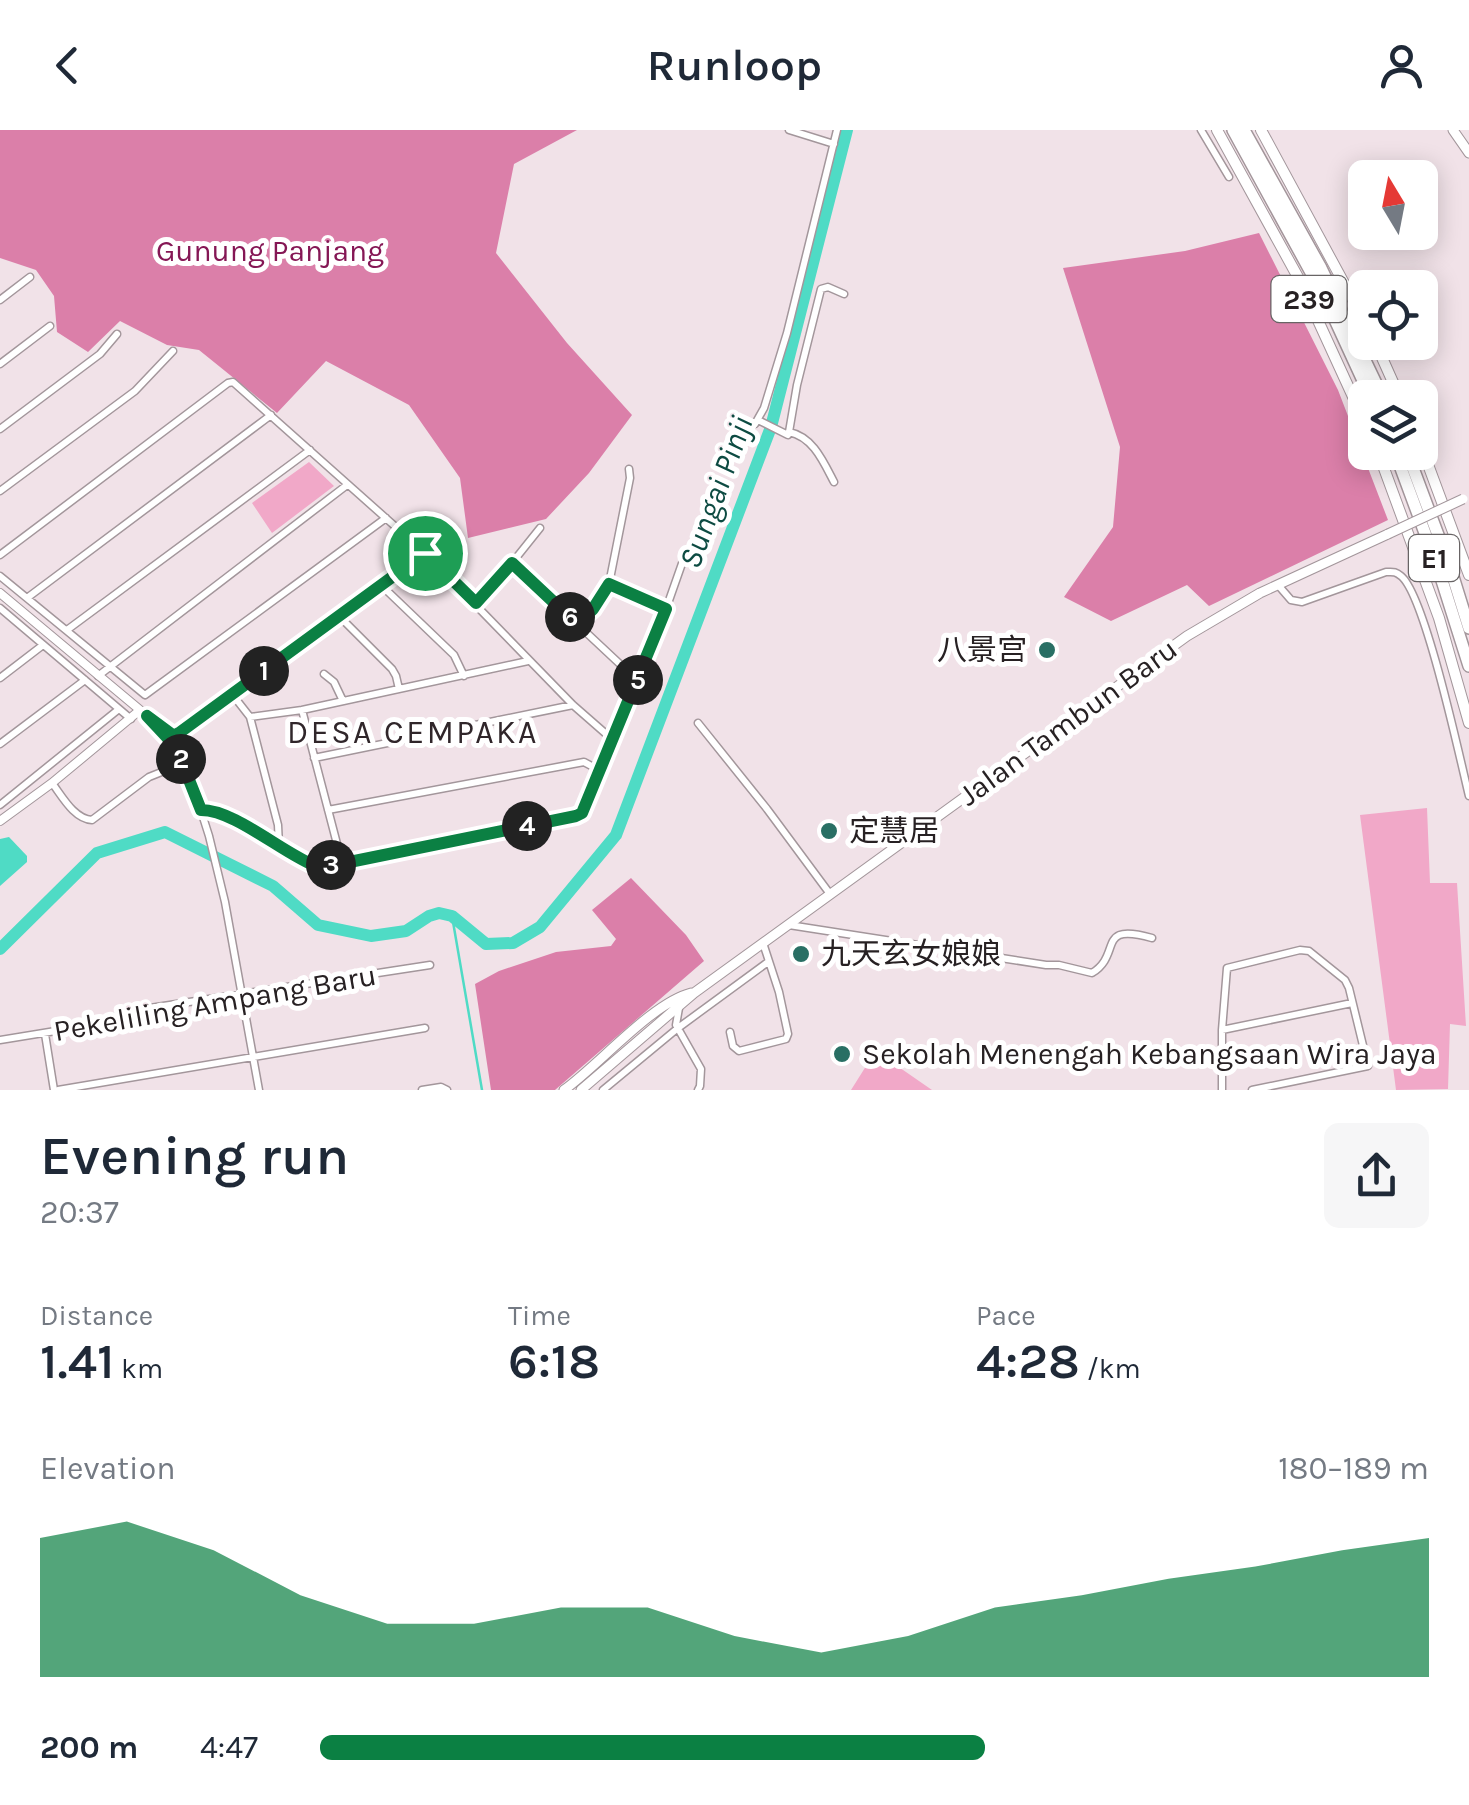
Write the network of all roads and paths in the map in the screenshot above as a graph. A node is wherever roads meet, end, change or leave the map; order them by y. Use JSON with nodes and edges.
{"nodes":[{"id":1,"x":789,"y":130,"type":"edge"},
{"id":2,"x":837,"y":130,"type":"edge"},
{"id":3,"x":1202,"y":130,"type":"edge"},
{"id":4,"x":1217,"y":130,"type":"edge"},
{"id":5,"x":1233,"y":130,"type":"edge"},
{"id":6,"x":1244,"y":130,"type":"edge"},
{"id":7,"x":1260,"y":130,"type":"edge"},
{"id":8,"x":1453,"y":130,"type":"edge"},
{"id":9,"x":834,"y":144,"type":"junction"},
{"id":10,"x":1469,"y":153,"type":"edge"},
{"id":11,"x":1229,"y":176,"type":"dead end"},
{"id":12,"x":30,"y":277,"type":"dead end"},
{"id":13,"x":1348,"y":291,"type":"edge"},
{"id":14,"x":844,"y":294,"type":"dead end"},
{"id":15,"x":0,"y":300,"type":"edge"},
{"id":16,"x":50,"y":326,"type":"dead end"},
{"id":17,"x":117,"y":334,"type":"dead end"},
{"id":18,"x":173,"y":352,"type":"dead end"},
{"id":19,"x":0,"y":364,"type":"edge"},
{"id":20,"x":1363,"y":380,"type":"edge"},
{"id":21,"x":1374,"y":380,"type":"edge"},
{"id":22,"x":1348,"y":385,"type":"edge"},
{"id":23,"x":272,"y":415,"type":"junction"},
{"id":24,"x":0,"y":429,"type":"edge"},
{"id":25,"x":784,"y":432,"type":"junction"},
{"id":26,"x":310,"y":450,"type":"junction"},
{"id":27,"x":630,"y":469,"type":"dead end"},
{"id":28,"x":1385,"y":470,"type":"edge"},
{"id":29,"x":1401,"y":470,"type":"edge"},
{"id":30,"x":1413,"y":470,"type":"edge"},
{"id":31,"x":1430,"y":470,"type":"edge"},
{"id":32,"x":834,"y":482,"type":"dead end"},
{"id":33,"x":348,"y":484,"type":"junction"},
{"id":34,"x":0,"y":491,"type":"edge"},
{"id":35,"x":1466,"y":498,"type":"edge"},
{"id":36,"x":386,"y":518,"type":"junction"},
{"id":37,"x":540,"y":528,"type":"dead end"},
{"id":38,"x":425,"y":553,"type":"junction"},
{"id":39,"x":0,"y":554,"type":"edge"},
{"id":40,"x":685,"y":555,"type":"dead end"},
{"id":41,"x":512,"y":563,"type":"junction"},
{"id":42,"x":1469,"y":575,"type":"edge"},
{"id":43,"x":0,"y":576,"type":"edge"},
{"id":44,"x":609,"y":584,"type":"junction"},
{"id":45,"x":381,"y":585,"type":"junction"},
{"id":46,"x":1278,"y":585,"type":"junction"},
{"id":47,"x":0,"y":593,"type":"edge"},
{"id":48,"x":26,"y":598,"type":"junction"},
{"id":49,"x":476,"y":603,"type":"junction"},
{"id":50,"x":666,"y":609,"type":"junction"},
{"id":51,"x":2,"y":612,"type":"edge"},
{"id":52,"x":338,"y":616,"type":"junction"},
{"id":53,"x":577,"y":624,"type":"junction"},
{"id":54,"x":1469,"y":628,"type":"edge"},
{"id":55,"x":67,"y":630,"type":"junction"},
{"id":56,"x":43,"y":645,"type":"junction"},
{"id":57,"x":530,"y":661,"type":"junction"},
{"id":58,"x":110,"y":666,"type":"junction"},
{"id":59,"x":1469,"y":666,"type":"edge"},
{"id":60,"x":324,"y":674,"type":"dead end"},
{"id":61,"x":98,"y":676,"type":"junction"},
{"id":62,"x":464,"y":676,"type":"junction"},
{"id":63,"x":0,"y":678,"type":"edge"},
{"id":64,"x":84,"y":680,"type":"junction"},
{"id":65,"x":638,"y":681,"type":"junction"},
{"id":66,"x":399,"y":689,"type":"junction"},
{"id":67,"x":232,"y":694,"type":"junction"},
{"id":68,"x":343,"y":701,"type":"junction"},
{"id":69,"x":573,"y":705,"type":"junction"},
{"id":70,"x":119,"y":709,"type":"junction"},
{"id":71,"x":302,"y":710,"type":"junction"},
{"id":72,"x":144,"y":713,"type":"junction"},
{"id":73,"x":250,"y":717,"type":"junction"},
{"id":74,"x":131,"y":719,"type":"junction"},
{"id":75,"x":698,"y":723,"type":"dead end"},
{"id":76,"x":1469,"y":723,"type":"edge"},
{"id":77,"x":163,"y":733,"type":"junction"},
{"id":78,"x":174,"y":736,"type":"junction"},
{"id":79,"x":613,"y":740,"type":"junction"},
{"id":80,"x":0,"y":744,"type":"edge"},
{"id":81,"x":314,"y":758,"type":"junction"},
{"id":82,"x":184,"y":761,"type":"junction"},
{"id":83,"x":599,"y":770,"type":"junction"},
{"id":84,"x":52,"y":783,"type":"junction"},
{"id":85,"x":1469,"y":796,"type":"edge"},
{"id":86,"x":0,"y":805,"type":"edge"},
{"id":87,"x":201,"y":810,"type":"junction"},
{"id":88,"x":328,"y":810,"type":"junction"},
{"id":89,"x":0,"y":821,"type":"edge"},
{"id":90,"x":280,"y":847,"type":"junction"},
{"id":91,"x":342,"y":863,"type":"junction"},
{"id":92,"x":830,"y":894,"type":"junction"},
{"id":93,"x":788,"y":925,"type":"junction"},
{"id":94,"x":1152,"y":938,"type":"dead end"},
{"id":95,"x":763,"y":942,"type":"junction"},
{"id":96,"x":768,"y":962,"type":"junction"},
{"id":97,"x":430,"y":964,"type":"dead end"},
{"id":98,"x":694,"y":993,"type":"junction"},
{"id":99,"x":243,"y":994,"type":"junction"},
{"id":100,"x":1352,"y":1003,"type":"junction"},
{"id":101,"x":679,"y":1007,"type":"junction"},
{"id":102,"x":677,"y":1027,"type":"junction"},
{"id":103,"x":425,"y":1028,"type":"dead end"},
{"id":104,"x":651,"y":1029,"type":"junction"},
{"id":105,"x":1222,"y":1030,"type":"junction"},
{"id":106,"x":730,"y":1032,"type":"dead end"},
{"id":107,"x":45,"y":1034,"type":"junction"},
{"id":108,"x":0,"y":1040,"type":"edge"},
{"id":109,"x":253,"y":1057,"type":"junction"},
{"id":110,"x":573,"y":1088,"type":"edge"},
{"id":111,"x":56,"y":1090,"type":"edge"},
{"id":112,"x":259,"y":1090,"type":"edge"},
{"id":113,"x":422,"y":1090,"type":"edge"},
{"id":114,"x":447,"y":1090,"type":"edge"},
{"id":115,"x":603,"y":1090,"type":"edge"},
{"id":116,"x":698,"y":1090,"type":"edge"},
{"id":117,"x":1222,"y":1090,"type":"edge"},
{"id":118,"x":1252,"y":1090,"type":"edge"}],
"edges":[{"from":1,"to":9,"type":"street"},
{"from":2,"to":9,"type":"street"},
{"from":3,"to":11,"type":"street"},
{"from":4,"to":22,"type":"main road","number":"239"},
{"from":5,"to":20,"type":"highway"},
{"from":6,"to":21,"type":"highway"},
{"from":7,"to":13,"type":"main road"},
{"from":8,"to":10,"type":"main road"},
{"from":9,"to":25,"type":"street"},
{"from":12,"to":15,"type":"street"},
{"from":14,"to":25,"type":"street"},
{"from":16,"to":19,"type":"street"},
{"from":17,"to":24,"type":"street"},
{"from":18,"to":34,"type":"street"},
{"from":23,"to":26,"type":"street"},
{"from":23,"to":39,"type":"street"},
{"from":23,"to":48,"type":"street"},
{"from":25,"to":32,"type":"street"},
{"from":26,"to":33,"type":"street"},
{"from":26,"to":55,"type":"street"},
{"from":27,"to":44,"type":"street"},
{"from":28,"to":76,"type":"main road"},
{"from":29,"to":59,"type":"highway","number":"E1"},
{"from":30,"to":54,"type":"highway","number":"E1"},
{"from":31,"to":42,"type":"main road"},
{"from":33,"to":36,"type":"street"},
{"from":33,"to":58,"type":"street"},
{"from":35,"to":46,"type":"main road","name":"Jalan Tambun Baru","bridge":true},
{"from":36,"to":38,"type":"street"},
{"from":36,"to":58,"type":"street"},
{"from":37,"to":41,"type":"street"},
{"from":38,"to":45,"type":"street"},
{"from":38,"to":49,"type":"street"},
{"from":40,"to":50,"type":"street"},
{"from":41,"to":49,"type":"street"},
{"from":41,"to":53,"type":"street"},
{"from":43,"to":48,"type":"street"},
{"from":44,"to":50,"type":"street"},
{"from":44,"to":53,"type":"street"},
{"from":45,"to":52,"type":"street"},
{"from":45,"to":62,"type":"street"},
{"from":46,"to":85,"type":"street"},
{"from":46,"to":92,"type":"main road","name":"Jalan Tambun Baru"},
{"from":47,"to":61,"type":"street"},
{"from":48,"to":55,"type":"street"},
{"from":49,"to":57,"type":"street"},
{"from":50,"to":65,"type":"street"},
{"from":51,"to":56,"type":"street"},
{"from":52,"to":66,"type":"street"},
{"from":52,"to":67,"type":"street"},
{"from":53,"to":65,"type":"street"},
{"from":55,"to":58,"type":"street"},
{"from":56,"to":63,"type":"street"},
{"from":56,"to":64,"type":"street"},
{"from":57,"to":62,"type":"street"},
{"from":57,"to":69,"type":"street"},
{"from":58,"to":61,"type":"street"},
{"from":60,"to":68,"type":"street"},
{"from":61,"to":72,"type":"street"},
{"from":62,"to":66,"type":"street"},
{"from":64,"to":70,"type":"street"},
{"from":64,"to":80,"type":"street"},
{"from":65,"to":79,"type":"street"},
{"from":66,"to":68,"type":"street"},
{"from":67,"to":73,"type":"street"},
{"from":67,"to":78,"type":"street"},
{"from":68,"to":71,"type":"street"},
{"from":69,"to":79,"type":"street"},
{"from":69,"to":81,"type":"street"},
{"from":70,"to":74,"type":"street"},
{"from":70,"to":86,"type":"street"},
{"from":71,"to":73,"type":"street"},
{"from":71,"to":81,"type":"street"},
{"from":72,"to":74,"type":"street"},
{"from":72,"to":77,"type":"street"},
{"from":72,"to":78,"type":"street"},
{"from":73,"to":90,"type":"street"},
{"from":74,"to":84,"type":"street"},
{"from":75,"to":92,"type":"street"},
{"from":77,"to":78,"type":"street"},
{"from":77,"to":82,"type":"street"},
{"from":78,"to":82,"type":"street"},
{"from":79,"to":83,"type":"street"},
{"from":81,"to":88,"type":"street"},
{"from":82,"to":84,"type":"street"},
{"from":82,"to":87,"type":"street"},
{"from":83,"to":88,"type":"street"},
{"from":83,"to":91,"type":"street"},
{"from":84,"to":89,"type":"street"},
{"from":87,"to":90,"type":"street"},
{"from":87,"to":99,"type":"street"},
{"from":88,"to":91,"type":"street"},
{"from":90,"to":91,"type":"street"},
{"from":92,"to":93,"type":"main road","name":"Jalan Tambun Baru"},
{"from":93,"to":94,"type":"street"},
{"from":93,"to":95,"type":"main road","name":"Jalan Tambun Baru"},
{"from":95,"to":96,"type":"street"},
{"from":95,"to":98,"type":"main road","name":"Jalan Tambun Baru"},
{"from":96,"to":102,"type":"street"},
{"from":96,"to":106,"type":"street"},
{"from":97,"to":99,"type":"street","name":"Pekeliling Ampang Baru"},
{"from":98,"to":101,"type":"main road","name":"Jalan Tambun Baru"},
{"from":98,"to":110,"type":"main road","name":"Jalan Tambun Baru"},
{"from":99,"to":107,"type":"street","name":"Pekeliling Ampang Baru"},
{"from":99,"to":109,"type":"street"},
{"from":100,"to":105,"type":"street"},
{"from":100,"to":105,"type":"street"},
{"from":100,"to":118,"type":"street"},
{"from":101,"to":102,"type":"street"},
{"from":101,"to":104,"type":"main road","name":"Jalan Tambun Baru"},
{"from":102,"to":104,"type":"street"},
{"from":102,"to":115,"type":"street"},
{"from":102,"to":116,"type":"street"},
{"from":103,"to":109,"type":"street"},
{"from":104,"to":110,"type":"main road","name":"Jalan Tambun Baru"},
{"from":105,"to":117,"type":"street"},
{"from":107,"to":108,"type":"street","name":"Pekeliling Ampang Baru"},
{"from":107,"to":111,"type":"street"},
{"from":109,"to":111,"type":"street"},
{"from":109,"to":112,"type":"street"},
{"from":113,"to":114,"type":"street"}]}
